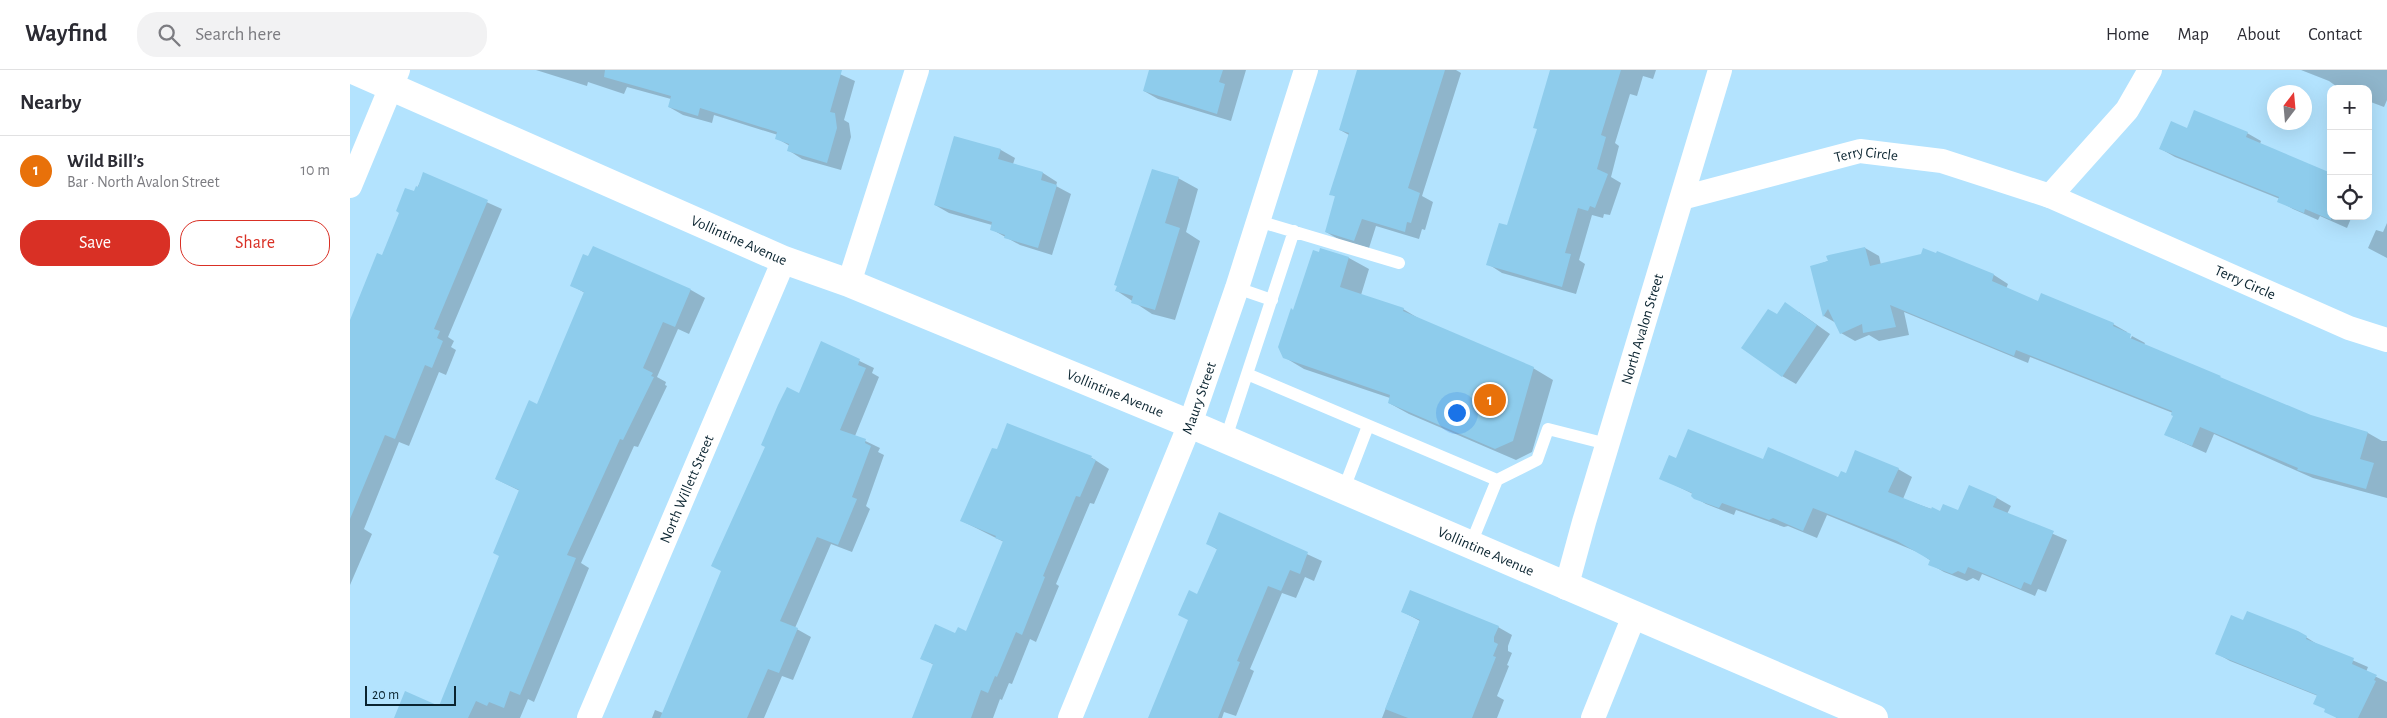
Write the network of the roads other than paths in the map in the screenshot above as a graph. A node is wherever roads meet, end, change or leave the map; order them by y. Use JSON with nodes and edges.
{"nodes":[{"id":1,"x":353,"y":70,"type":"edge"},
{"id":2,"x":917,"y":70,"type":"edge"},
{"id":3,"x":1306,"y":70,"type":"edge"},
{"id":4,"x":1720,"y":70,"type":"edge"},
{"id":5,"x":2150,"y":70,"type":"edge"},
{"id":6,"x":395,"y":78,"type":"edge"},
{"id":7,"x":350,"y":186,"type":"edge"},
{"id":8,"x":2050,"y":196,"type":"junction"},
{"id":9,"x":1682,"y":198,"type":"junction"},
{"id":10,"x":1258,"y":221,"type":"junction"},
{"id":11,"x":1294,"y":231,"type":"junction"},
{"id":12,"x":784,"y":260,"type":"junction"},
{"id":13,"x":1400,"y":263,"type":"dead end"},
{"id":14,"x":849,"y":283,"type":"junction"},
{"id":15,"x":1237,"y":288,"type":"junction"},
{"id":16,"x":1272,"y":300,"type":"junction"},
{"id":17,"x":2387,"y":340,"type":"edge"},
{"id":18,"x":1248,"y":374,"type":"junction"},
{"id":19,"x":1190,"y":424,"type":"junction"},
{"id":20,"x":1368,"y":426,"type":"junction"},
{"id":21,"x":1225,"y":441,"type":"junction"},
{"id":22,"x":1607,"y":444,"type":"junction"},
{"id":23,"x":1496,"y":480,"type":"junction"},
{"id":24,"x":1342,"y":491,"type":"junction"},
{"id":25,"x":1470,"y":546,"type":"junction"},
{"id":26,"x":1566,"y":588,"type":"junction"},
{"id":27,"x":1634,"y":616,"type":"junction"},
{"id":28,"x":589,"y":718,"type":"edge"},
{"id":29,"x":1070,"y":718,"type":"edge"},
{"id":30,"x":1593,"y":718,"type":"edge"},
{"id":31,"x":1874,"y":718,"type":"edge"}],
"edges":[{"from":1,"to":6,"type":"street","name":"Vollintine Avenue"},
{"from":2,"to":14,"type":"street"},
{"from":3,"to":10,"type":"street","name":"Maury Street"},
{"from":4,"to":9,"type":"street","name":"North Avalon Street"},
{"from":5,"to":8,"type":"street"},
{"from":6,"to":7,"type":"street"},
{"from":6,"to":12,"type":"street","name":"Vollintine Avenue"},
{"from":8,"to":9,"type":"street","name":"Terry Circle"},
{"from":8,"to":17,"type":"street","name":"Terry Circle"},
{"from":9,"to":22,"type":"street","name":"North Avalon Street"},
{"from":10,"to":11,"type":"lane"},
{"from":10,"to":15,"type":"street","name":"Maury Street"},
{"from":11,"to":13,"type":"lane"},
{"from":11,"to":16,"type":"lane"},
{"from":12,"to":14,"type":"street","name":"Vollintine Avenue"},
{"from":12,"to":28,"type":"street","name":"North Willett Street"},
{"from":14,"to":19,"type":"street","name":"Vollintine Avenue"},
{"from":15,"to":16,"type":"lane"},
{"from":15,"to":19,"type":"street","name":"Maury Street"},
{"from":16,"to":18,"type":"lane"},
{"from":18,"to":20,"type":"lane"},
{"from":18,"to":21,"type":"lane"},
{"from":19,"to":21,"type":"street","name":"Vollintine Avenue"},
{"from":19,"to":29,"type":"street","name":"Maury Street"},
{"from":20,"to":23,"type":"lane"},
{"from":20,"to":24,"type":"lane"},
{"from":21,"to":24,"type":"street","name":"Vollintine Avenue"},
{"from":22,"to":23,"type":"lane"},
{"from":22,"to":26,"type":"street","name":"North Avalon Street"},
{"from":23,"to":25,"type":"lane"},
{"from":24,"to":25,"type":"street","name":"Vollintine Avenue"},
{"from":25,"to":26,"type":"street","name":"Vollintine Avenue"},
{"from":26,"to":27,"type":"street","name":"Vollintine Avenue"},
{"from":27,"to":30,"type":"street"},
{"from":27,"to":31,"type":"street","name":"Vollintine Avenue"}]}
